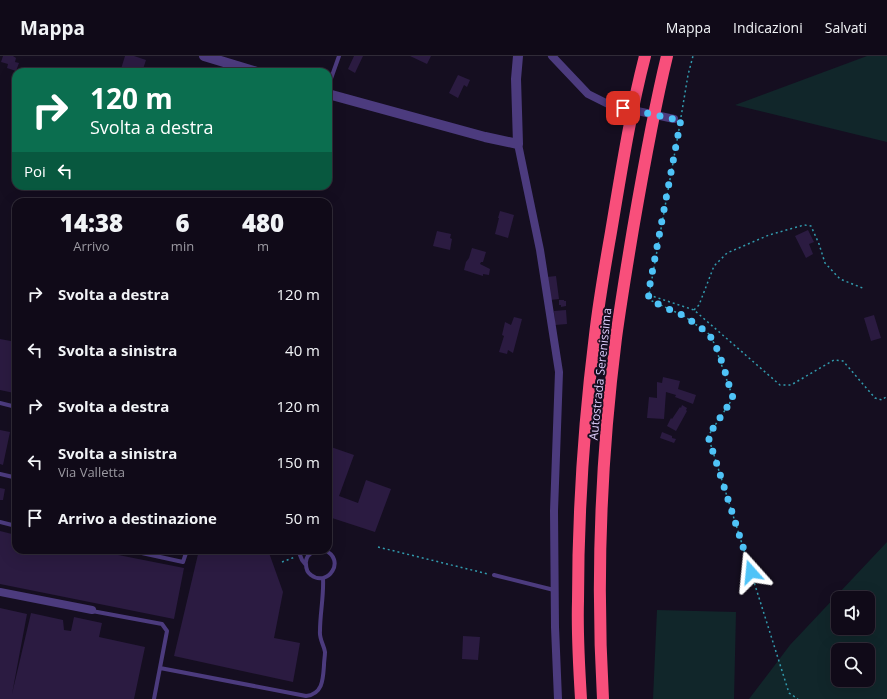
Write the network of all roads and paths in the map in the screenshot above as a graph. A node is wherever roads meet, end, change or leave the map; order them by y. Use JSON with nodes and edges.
{"nodes":[{"id":1,"x":204,"y":56,"type":"edge"},
{"id":2,"x":339,"y":56,"type":"edge"},
{"id":3,"x":518,"y":56,"type":"edge"},
{"id":4,"x":552,"y":56,"type":"edge"},
{"id":5,"x":645,"y":56,"type":"edge"},
{"id":6,"x":667,"y":56,"type":"edge"},
{"id":7,"x":693,"y":56,"type":"edge"},
{"id":8,"x":244,"y":68,"type":"edge"},
{"id":9,"x":332,"y":76,"type":"edge"},
{"id":10,"x":332,"y":95,"type":"edge"},
{"id":11,"x":678,"y":119,"type":"junction"},
{"id":12,"x":518,"y":144,"type":"junction"},
{"id":13,"x":865,"y":289,"type":"dead end"},
{"id":14,"x":648,"y":295,"type":"junction"},
{"id":15,"x":694,"y":310,"type":"junction"},
{"id":16,"x":887,"y":396,"type":"edge"},
{"id":17,"x":0,"y":403,"type":"edge"},
{"id":18,"x":12,"y":406,"type":"edge"},
{"id":19,"x":0,"y":474,"type":"edge"},
{"id":20,"x":12,"y":477,"type":"edge"},
{"id":21,"x":0,"y":522,"type":"edge"},
{"id":22,"x":12,"y":525,"type":"edge"},
{"id":23,"x":378,"y":547,"type":"dead end"},
{"id":24,"x":146,"y":554,"type":"edge"},
{"id":25,"x":186,"y":554,"type":"edge"},
{"id":26,"x":300,"y":554,"type":"edge"},
{"id":27,"x":310,"y":554,"type":"edge"},
{"id":28,"x":331,"y":554,"type":"edge"},
{"id":29,"x":306,"y":565,"type":"junction"},
{"id":30,"x":494,"y":575,"type":"joint"},
{"id":31,"x":323,"y":578,"type":"junction"},
{"id":32,"x":555,"y":590,"type":"junction"},
{"id":33,"x":0,"y":592,"type":"edge"},
{"id":34,"x":92,"y":610,"type":"joint"},
{"id":35,"x":160,"y":668,"type":"junction"},
{"id":36,"x":154,"y":699,"type":"edge"},
{"id":37,"x":558,"y":699,"type":"edge"},
{"id":38,"x":581,"y":699,"type":"edge"},
{"id":39,"x":603,"y":699,"type":"edge"},
{"id":40,"x":798,"y":699,"type":"edge"}],
"edges":[{"from":1,"to":8,"type":"street"},
{"from":2,"to":9,"type":"lane"},
{"from":3,"to":12,"type":"street"},
{"from":4,"to":11,"type":"street"},
{"from":5,"to":38,"type":"highway","name":"Autostrada Serenissima"},
{"from":6,"to":39,"type":"highway","name":"Autostrada Serenissima"},
{"from":7,"to":11,"type":"path"},
{"from":10,"to":12,"type":"street"},
{"from":11,"to":14,"type":"path"},
{"from":12,"to":32,"type":"street"},
{"from":13,"to":15,"type":"path"},
{"from":14,"to":15,"type":"path"},
{"from":14,"to":40,"type":"path"},
{"from":15,"to":16,"type":"path"},
{"from":17,"to":18,"type":"lane"},
{"from":19,"to":20,"type":"lane"},
{"from":21,"to":22,"type":"lane"},
{"from":23,"to":30,"type":"path"},
{"from":24,"to":25,"type":"lane"},
{"from":26,"to":29,"type":"lane"},
{"from":27,"to":29,"type":"lane"},
{"from":28,"to":31,"type":"lane"},
{"from":29,"to":31,"type":"lane"},
{"from":30,"to":32,"type":"lane"},
{"from":31,"to":35,"type":"lane"},
{"from":32,"to":37,"type":"street"},
{"from":33,"to":34,"type":"street"},
{"from":34,"to":35,"type":"lane"},
{"from":35,"to":36,"type":"lane"}]}
